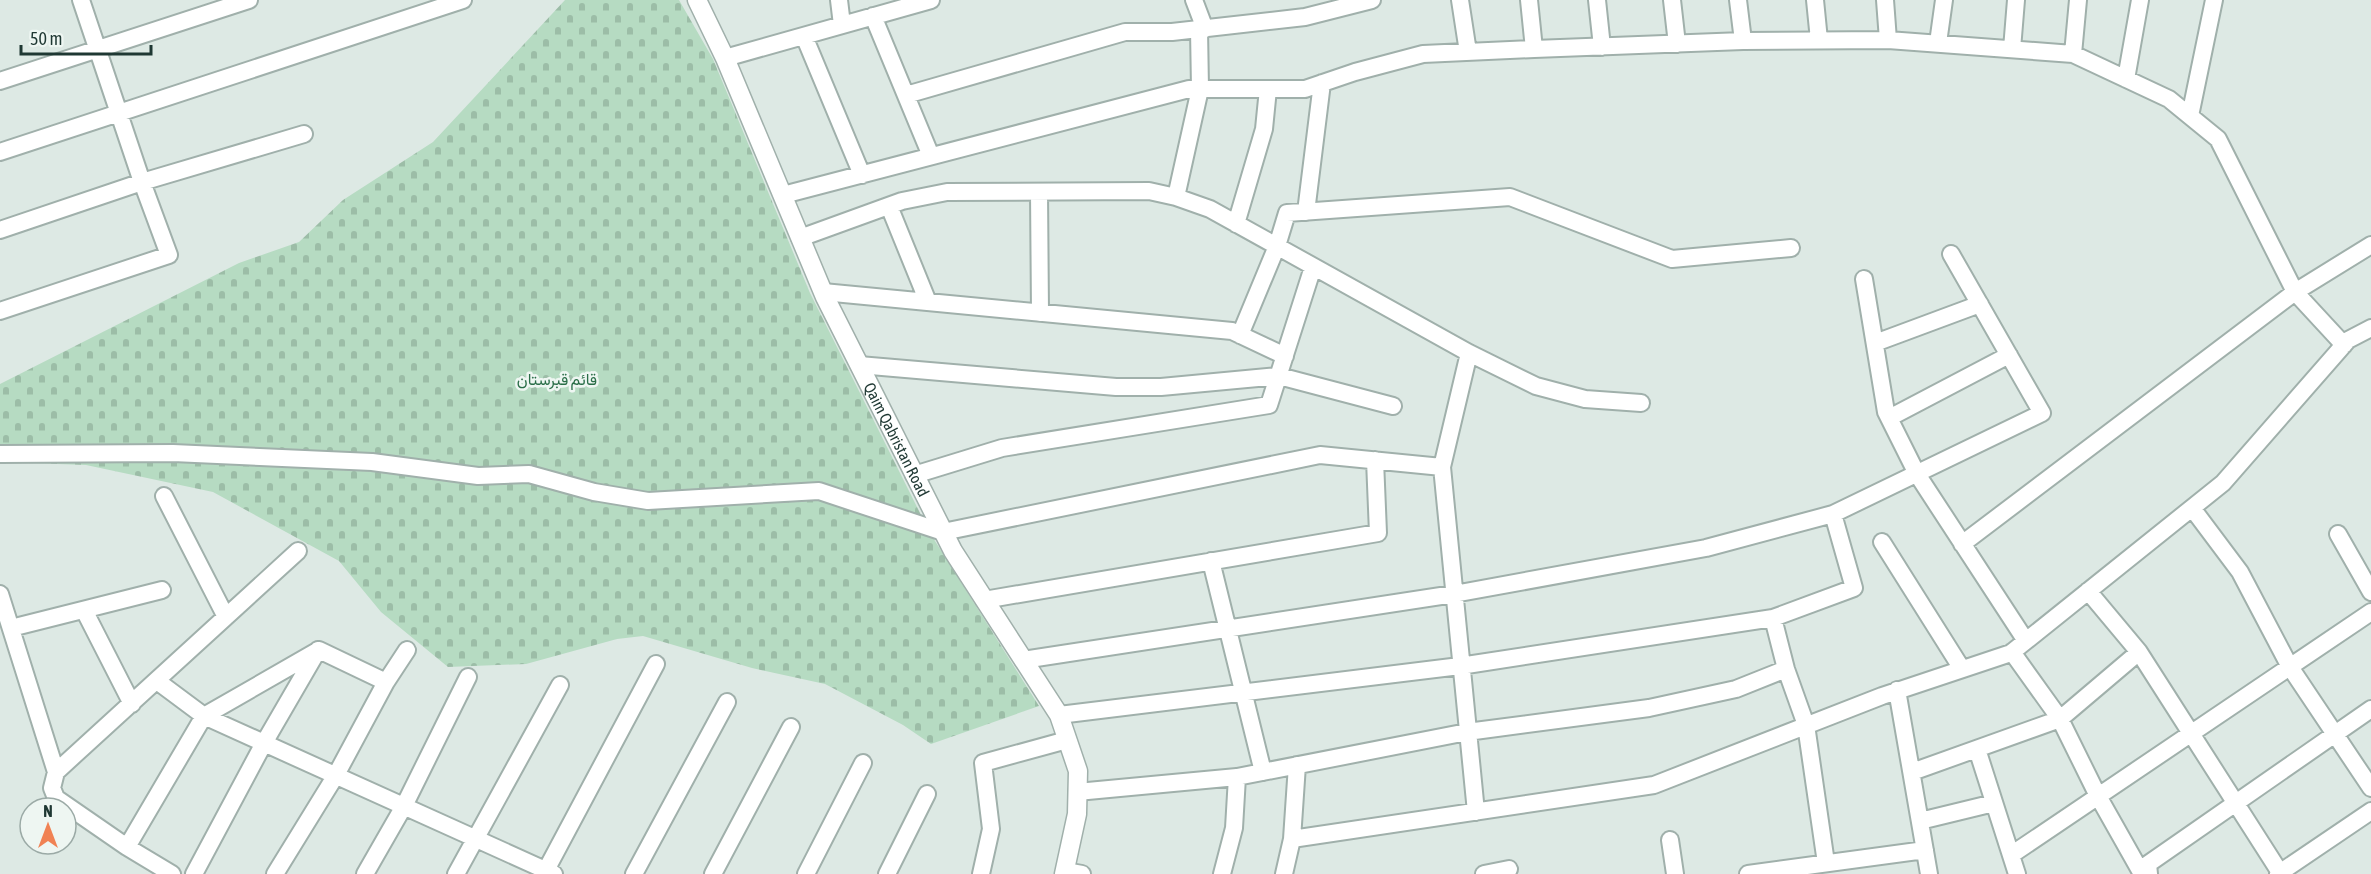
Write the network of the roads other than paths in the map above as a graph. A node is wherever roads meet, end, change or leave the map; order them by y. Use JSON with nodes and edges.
{"nodes":[{"id":1,"x":81,"y":0,"type":"edge"},
{"id":2,"x":249,"y":0,"type":"edge"},
{"id":3,"x":463,"y":0,"type":"edge"},
{"id":4,"x":697,"y":0,"type":"edge"},
{"id":5,"x":838,"y":0,"type":"edge"},
{"id":6,"x":931,"y":0,"type":"edge"},
{"id":7,"x":1194,"y":0,"type":"edge"},
{"id":8,"x":1372,"y":0,"type":"edge"},
{"id":9,"x":1460,"y":0,"type":"edge"},
{"id":10,"x":1529,"y":0,"type":"edge"},
{"id":11,"x":1597,"y":0,"type":"edge"},
{"id":12,"x":1672,"y":0,"type":"edge"},
{"id":13,"x":1738,"y":0,"type":"edge"},
{"id":14,"x":1815,"y":0,"type":"edge"},
{"id":15,"x":1885,"y":0,"type":"edge"},
{"id":16,"x":1944,"y":0,"type":"edge"},
{"id":17,"x":2016,"y":0,"type":"edge"},
{"id":18,"x":2078,"y":0,"type":"edge"},
{"id":19,"x":2140,"y":0,"type":"edge"},
{"id":20,"x":2214,"y":0,"type":"edge"},
{"id":21,"x":873,"y":16,"type":"junction"},
{"id":22,"x":842,"y":25,"type":"junction"},
{"id":23,"x":1202,"y":29,"type":"junction"},
{"id":24,"x":804,"y":36,"type":"junction"},
{"id":25,"x":1820,"y":40,"type":"junction"},
{"id":26,"x":1888,"y":40,"type":"junction"},
{"id":27,"x":1743,"y":41,"type":"junction"},
{"id":28,"x":1938,"y":43,"type":"junction"},
{"id":29,"x":1677,"y":44,"type":"junction"},
{"id":30,"x":1602,"y":47,"type":"junction"},
{"id":31,"x":2012,"y":49,"type":"junction"},
{"id":32,"x":98,"y":50,"type":"junction"},
{"id":33,"x":1534,"y":50,"type":"junction"},
{"id":34,"x":1468,"y":52,"type":"junction"},
{"id":35,"x":2073,"y":54,"type":"junction"},
{"id":36,"x":725,"y":58,"type":"junction"},
{"id":37,"x":2126,"y":79,"type":"junction"},
{"id":38,"x":0,"y":81,"type":"edge"},
{"id":39,"x":1322,"y":83,"type":"junction"},
{"id":40,"x":1200,"y":89,"type":"junction"},
{"id":41,"x":1268,"y":89,"type":"junction"},
{"id":42,"x":906,"y":95,"type":"junction"},
{"id":43,"x":119,"y":112,"type":"junction"},
{"id":44,"x":2190,"y":116,"type":"junction"},
{"id":45,"x":304,"y":134,"type":"dead end"},
{"id":46,"x":0,"y":152,"type":"edge"},
{"id":47,"x":931,"y":156,"type":"junction"},
{"id":48,"x":861,"y":175,"type":"junction"},
{"id":49,"x":142,"y":182,"type":"junction"},
{"id":50,"x":1039,"y":192,"type":"junction"},
{"id":51,"x":783,"y":195,"type":"junction"},
{"id":52,"x":1176,"y":196,"type":"junction"},
{"id":53,"x":889,"y":206,"type":"junction"},
{"id":54,"x":1306,"y":212,"type":"junction"},
{"id":55,"x":1236,"y":224,"type":"junction"},
{"id":56,"x":0,"y":230,"type":"edge"},
{"id":57,"x":800,"y":238,"type":"junction"},
{"id":58,"x":2371,"y":245,"type":"edge"},
{"id":59,"x":1277,"y":246,"type":"junction"},
{"id":60,"x":1791,"y":248,"type":"dead end"},
{"id":61,"x":1952,"y":254,"type":"dead end"},
{"id":62,"x":1313,"y":267,"type":"junction"},
{"id":63,"x":1864,"y":279,"type":"dead end"},
{"id":64,"x":823,"y":292,"type":"junction"},
{"id":65,"x":2295,"y":292,"type":"junction"},
{"id":66,"x":928,"y":302,"type":"junction"},
{"id":67,"x":1980,"y":304,"type":"junction"},
{"id":68,"x":0,"y":311,"type":"edge"},
{"id":69,"x":1040,"y":313,"type":"junction"},
{"id":70,"x":2371,"y":328,"type":"edge"},
{"id":71,"x":1240,"y":335,"type":"junction"},
{"id":72,"x":1875,"y":343,"type":"junction"},
{"id":73,"x":2344,"y":345,"type":"junction"},
{"id":74,"x":1469,"y":353,"type":"junction"},
{"id":75,"x":2009,"y":355,"type":"junction"},
{"id":76,"x":1285,"y":356,"type":"junction"},
{"id":77,"x":859,"y":364,"type":"junction"},
{"id":78,"x":1279,"y":376,"type":"junction"},
{"id":79,"x":1641,"y":403,"type":"dead end"},
{"id":80,"x":1393,"y":405,"type":"dead end"},
{"id":81,"x":1889,"y":418,"type":"junction"},
{"id":82,"x":0,"y":454,"type":"edge"},
{"id":83,"x":1375,"y":460,"type":"junction"},
{"id":84,"x":1442,"y":466,"type":"junction"},
{"id":85,"x":1917,"y":474,"type":"junction"},
{"id":86,"x":914,"y":475,"type":"junction"},
{"id":87,"x":164,"y":496,"type":"dead end"},
{"id":88,"x":2192,"y":508,"type":"junction"},
{"id":89,"x":1833,"y":514,"type":"junction"},
{"id":90,"x":943,"y":532,"type":"junction"},
{"id":91,"x":2338,"y":534,"type":"dead end"},
{"id":92,"x":1882,"y":542,"type":"dead end"},
{"id":93,"x":1962,"y":544,"type":"junction"},
{"id":94,"x":298,"y":550,"type":"dead end"},
{"id":95,"x":1211,"y":561,"type":"junction"},
{"id":96,"x":162,"y":590,"type":"dead end"},
{"id":97,"x":2088,"y":591,"type":"junction"},
{"id":98,"x":2371,"y":592,"type":"edge"},
{"id":99,"x":0,"y":594,"type":"edge"},
{"id":100,"x":1454,"y":594,"type":"junction"},
{"id":101,"x":984,"y":600,"type":"junction"},
{"id":102,"x":84,"y":610,"type":"junction"},
{"id":103,"x":2371,"y":612,"type":"edge"},
{"id":104,"x":226,"y":617,"type":"junction"},
{"id":105,"x":1773,"y":618,"type":"junction"},
{"id":106,"x":11,"y":628,"type":"junction"},
{"id":107,"x":1227,"y":628,"type":"junction"},
{"id":108,"x":2026,"y":641,"type":"junction"},
{"id":109,"x":319,"y":650,"type":"junction"},
{"id":110,"x":407,"y":650,"type":"dead end"},
{"id":111,"x":2012,"y":652,"type":"junction"},
{"id":112,"x":2139,"y":652,"type":"junction"},
{"id":113,"x":1023,"y":660,"type":"junction"},
{"id":114,"x":656,"y":664,"type":"dead end"},
{"id":115,"x":1460,"y":666,"type":"junction"},
{"id":116,"x":2290,"y":667,"type":"junction"},
{"id":117,"x":1786,"y":669,"type":"junction"},
{"id":118,"x":1962,"y":669,"type":"junction"},
{"id":119,"x":468,"y":677,"type":"dead end"},
{"id":120,"x":157,"y":681,"type":"junction"},
{"id":121,"x":386,"y":682,"type":"junction"},
{"id":122,"x":561,"y":685,"type":"dead end"},
{"id":123,"x":1897,"y":690,"type":"junction"},
{"id":124,"x":1243,"y":693,"type":"junction"},
{"id":125,"x":727,"y":702,"type":"dead end"},
{"id":126,"x":132,"y":704,"type":"junction"},
{"id":127,"x":2371,"y":709,"type":"edge"},
{"id":128,"x":1059,"y":715,"type":"junction"},
{"id":129,"x":204,"y":716,"type":"junction"},
{"id":130,"x":2060,"y":719,"type":"junction"},
{"id":131,"x":1806,"y":725,"type":"junction"},
{"id":132,"x":791,"y":727,"type":"dead end"},
{"id":133,"x":1467,"y":732,"type":"junction"},
{"id":134,"x":2191,"y":734,"type":"junction"},
{"id":135,"x":2335,"y":735,"type":"junction"},
{"id":136,"x":1067,"y":740,"type":"junction"},
{"id":137,"x":264,"y":743,"type":"junction"},
{"id":138,"x":1977,"y":749,"type":"junction"},
{"id":139,"x":863,"y":763,"type":"dead end"},
{"id":140,"x":1298,"y":765,"type":"junction"},
{"id":141,"x":56,"y":772,"type":"junction"},
{"id":142,"x":1263,"y":772,"type":"junction"},
{"id":143,"x":1912,"y":772,"type":"junction"},
{"id":144,"x":336,"y":775,"type":"junction"},
{"id":145,"x":1237,"y":777,"type":"junction"},
{"id":146,"x":2371,"y":788,"type":"edge"},
{"id":147,"x":1077,"y":792,"type":"junction"},
{"id":148,"x":927,"y":794,"type":"dead end"},
{"id":149,"x":2098,"y":796,"type":"junction"},
{"id":150,"x":1994,"y":803,"type":"junction"},
{"id":151,"x":2236,"y":803,"type":"junction"},
{"id":152,"x":404,"y":806,"type":"junction"},
{"id":153,"x":2371,"y":811,"type":"edge"},
{"id":154,"x":1476,"y":812,"type":"junction"},
{"id":155,"x":1920,"y":821,"type":"junction"},
{"id":156,"x":476,"y":839,"type":"junction"},
{"id":157,"x":1292,"y":839,"type":"junction"},
{"id":158,"x":1670,"y":840,"type":"dead end"},
{"id":159,"x":127,"y":847,"type":"junction"},
{"id":160,"x":1925,"y":850,"type":"junction"},
{"id":161,"x":2011,"y":855,"type":"junction"},
{"id":162,"x":1826,"y":863,"type":"junction"},
{"id":163,"x":1509,"y":869,"type":"dead end"},
{"id":164,"x":548,"y":873,"type":"edge"},
{"id":165,"x":1070,"y":873,"type":"edge"},
{"id":166,"x":172,"y":874,"type":"edge"},
{"id":167,"x":194,"y":874,"type":"edge"},
{"id":168,"x":275,"y":874,"type":"edge"},
{"id":169,"x":365,"y":874,"type":"edge"},
{"id":170,"x":456,"y":874,"type":"edge"},
{"id":171,"x":634,"y":874,"type":"edge"},
{"id":172,"x":713,"y":874,"type":"edge"},
{"id":173,"x":806,"y":874,"type":"edge"},
{"id":174,"x":887,"y":874,"type":"edge"},
{"id":175,"x":981,"y":874,"type":"edge"},
{"id":176,"x":1222,"y":874,"type":"edge"},
{"id":177,"x":1284,"y":874,"type":"edge"},
{"id":178,"x":1484,"y":874,"type":"edge"},
{"id":179,"x":1675,"y":874,"type":"edge"},
{"id":180,"x":1748,"y":874,"type":"edge"},
{"id":181,"x":1929,"y":874,"type":"edge"},
{"id":182,"x":2017,"y":874,"type":"edge"},
{"id":183,"x":2142,"y":874,"type":"edge"},
{"id":184,"x":2149,"y":874,"type":"edge"},
{"id":185,"x":2279,"y":874,"type":"edge"}],
"edges":[{"from":1,"to":32,"type":"street"},
{"from":2,"to":32,"type":"street"},
{"from":3,"to":43,"type":"street"},
{"from":4,"to":36,"type":"street","name":"Qaim Qabristan Road"},
{"from":5,"to":22,"type":"street"},
{"from":6,"to":21,"type":"street"},
{"from":7,"to":23,"type":"street"},
{"from":8,"to":23,"type":"street"},
{"from":9,"to":34,"type":"street"},
{"from":10,"to":33,"type":"street"},
{"from":11,"to":30,"type":"street"},
{"from":12,"to":29,"type":"street"},
{"from":13,"to":27,"type":"street"},
{"from":14,"to":25,"type":"street"},
{"from":15,"to":26,"type":"street"},
{"from":16,"to":28,"type":"street"},
{"from":17,"to":31,"type":"street"},
{"from":18,"to":35,"type":"street"},
{"from":19,"to":37,"type":"street"},
{"from":20,"to":44,"type":"street"},
{"from":21,"to":22,"type":"street"},
{"from":21,"to":42,"type":"street"},
{"from":22,"to":24,"type":"street"},
{"from":23,"to":40,"type":"street"},
{"from":23,"to":42,"type":"street"},
{"from":24,"to":36,"type":"street"},
{"from":24,"to":48,"type":"street"},
{"from":25,"to":26,"type":"street"},
{"from":25,"to":27,"type":"street"},
{"from":26,"to":28,"type":"street"},
{"from":27,"to":29,"type":"street"},
{"from":28,"to":31,"type":"street"},
{"from":29,"to":30,"type":"street"},
{"from":30,"to":33,"type":"street"},
{"from":31,"to":35,"type":"street"},
{"from":32,"to":38,"type":"street"},
{"from":32,"to":43,"type":"street"},
{"from":33,"to":34,"type":"street"},
{"from":34,"to":39,"type":"street"},
{"from":35,"to":37,"type":"street"},
{"from":36,"to":51,"type":"street","name":"Qaim Qabristan Road"},
{"from":37,"to":44,"type":"street"},
{"from":39,"to":41,"type":"street"},
{"from":39,"to":54,"type":"street"},
{"from":40,"to":41,"type":"street"},
{"from":40,"to":47,"type":"street"},
{"from":40,"to":52,"type":"street"},
{"from":41,"to":55,"type":"street"},
{"from":42,"to":47,"type":"street"},
{"from":43,"to":46,"type":"street"},
{"from":43,"to":49,"type":"street"},
{"from":44,"to":65,"type":"street"},
{"from":45,"to":49,"type":"street"},
{"from":47,"to":48,"type":"street"},
{"from":48,"to":51,"type":"street"},
{"from":49,"to":56,"type":"street"},
{"from":49,"to":68,"type":"street"},
{"from":50,"to":52,"type":"street"},
{"from":50,"to":53,"type":"street"},
{"from":50,"to":69,"type":"street"},
{"from":51,"to":57,"type":"street","name":"Qaim Qabristan Road"},
{"from":52,"to":55,"type":"street"},
{"from":53,"to":57,"type":"street"},
{"from":53,"to":66,"type":"street"},
{"from":54,"to":59,"type":"street"},
{"from":54,"to":60,"type":"street"},
{"from":55,"to":59,"type":"street"},
{"from":57,"to":64,"type":"street","name":"Qaim Qabristan Road"},
{"from":58,"to":65,"type":"street"},
{"from":59,"to":62,"type":"street"},
{"from":59,"to":71,"type":"street"},
{"from":61,"to":67,"type":"street"},
{"from":62,"to":74,"type":"street"},
{"from":62,"to":76,"type":"street"},
{"from":63,"to":72,"type":"street"},
{"from":64,"to":66,"type":"street"},
{"from":64,"to":77,"type":"street","name":"Qaim Qabristan Road"},
{"from":65,"to":73,"type":"street"},
{"from":65,"to":93,"type":"street"},
{"from":66,"to":69,"type":"street"},
{"from":67,"to":72,"type":"street"},
{"from":67,"to":75,"type":"street"},
{"from":69,"to":71,"type":"street"},
{"from":70,"to":73,"type":"street"},
{"from":71,"to":76,"type":"street"},
{"from":72,"to":81,"type":"street"},
{"from":73,"to":88,"type":"street"},
{"from":74,"to":79,"type":"street"},
{"from":74,"to":84,"type":"street"},
{"from":75,"to":81,"type":"street"},
{"from":75,"to":85,"type":"street"},
{"from":76,"to":78,"type":"street"},
{"from":77,"to":78,"type":"street"},
{"from":77,"to":86,"type":"street","name":"Qaim Qabristan Road"},
{"from":78,"to":80,"type":"street"},
{"from":78,"to":86,"type":"street"},
{"from":81,"to":85,"type":"street"},
{"from":82,"to":90,"type":"street"},
{"from":83,"to":84,"type":"street"},
{"from":83,"to":90,"type":"street"},
{"from":83,"to":95,"type":"street"},
{"from":84,"to":100,"type":"street"},
{"from":85,"to":89,"type":"street"},
{"from":85,"to":93,"type":"street"},
{"from":86,"to":90,"type":"street","name":"Qaim Qabristan Road"},
{"from":87,"to":104,"type":"street"},
{"from":88,"to":97,"type":"street"},
{"from":88,"to":116,"type":"street"},
{"from":89,"to":100,"type":"street"},
{"from":89,"to":105,"type":"street"},
{"from":90,"to":101,"type":"street","name":"Qaim Qabristan Road"},
{"from":91,"to":98,"type":"street"},
{"from":92,"to":118,"type":"street"},
{"from":93,"to":108,"type":"street"},
{"from":94,"to":104,"type":"street"},
{"from":95,"to":101,"type":"street"},
{"from":95,"to":107,"type":"street"},
{"from":96,"to":102,"type":"street"},
{"from":97,"to":108,"type":"street"},
{"from":97,"to":112,"type":"street"},
{"from":99,"to":106,"type":"street"},
{"from":100,"to":107,"type":"street"},
{"from":100,"to":115,"type":"street"},
{"from":101,"to":113,"type":"street","name":"Qaim Qabristan Road"},
{"from":102,"to":106,"type":"street"},
{"from":102,"to":126,"type":"street"},
{"from":103,"to":116,"type":"street"},
{"from":104,"to":120,"type":"street"},
{"from":105,"to":115,"type":"street"},
{"from":105,"to":117,"type":"street"},
{"from":106,"to":141,"type":"street"},
{"from":107,"to":113,"type":"street"},
{"from":107,"to":124,"type":"street"},
{"from":108,"to":111,"type":"street"},
{"from":109,"to":121,"type":"street"},
{"from":109,"to":129,"type":"street"},
{"from":109,"to":137,"type":"street"},
{"from":110,"to":121,"type":"street"},
{"from":111,"to":118,"type":"street"},
{"from":111,"to":130,"type":"street"},
{"from":112,"to":130,"type":"street"},
{"from":112,"to":134,"type":"street"},
{"from":113,"to":128,"type":"street","name":"Qaim Qabristan Road"},
{"from":114,"to":164,"type":"street"},
{"from":115,"to":124,"type":"street"},
{"from":115,"to":133,"type":"street"},
{"from":116,"to":134,"type":"street"},
{"from":116,"to":135,"type":"street"},
{"from":117,"to":131,"type":"street"},
{"from":117,"to":133,"type":"street"},
{"from":118,"to":123,"type":"street"},
{"from":119,"to":152,"type":"street"},
{"from":120,"to":126,"type":"street"},
{"from":120,"to":129,"type":"street"},
{"from":121,"to":144,"type":"street"},
{"from":122,"to":156,"type":"street"},
{"from":123,"to":131,"type":"street"},
{"from":123,"to":143,"type":"street"},
{"from":124,"to":128,"type":"street"},
{"from":124,"to":142,"type":"street"},
{"from":125,"to":171,"type":"street"},
{"from":126,"to":141,"type":"street"},
{"from":127,"to":135,"type":"street"},
{"from":128,"to":136,"type":"street","name":"Qaim Qabristan Road"},
{"from":129,"to":137,"type":"street"},
{"from":129,"to":159,"type":"street"},
{"from":130,"to":138,"type":"street"},
{"from":130,"to":149,"type":"street"},
{"from":131,"to":154,"type":"street"},
{"from":131,"to":162,"type":"street"},
{"from":132,"to":172,"type":"street"},
{"from":133,"to":140,"type":"street"},
{"from":133,"to":154,"type":"street"},
{"from":134,"to":149,"type":"street"},
{"from":134,"to":151,"type":"street"},
{"from":135,"to":146,"type":"street"},
{"from":135,"to":151,"type":"street"},
{"from":136,"to":147,"type":"street","name":"Qaim Qabristan Road"},
{"from":136,"to":175,"type":"street"},
{"from":137,"to":144,"type":"street"},
{"from":137,"to":167,"type":"street"},
{"from":138,"to":143,"type":"street"},
{"from":138,"to":150,"type":"street"},
{"from":139,"to":173,"type":"street"},
{"from":140,"to":142,"type":"street"},
{"from":140,"to":157,"type":"street"},
{"from":141,"to":159,"type":"street"},
{"from":142,"to":145,"type":"street"},
{"from":143,"to":155,"type":"street"},
{"from":144,"to":152,"type":"street"},
{"from":144,"to":168,"type":"street"},
{"from":145,"to":147,"type":"street"},
{"from":145,"to":176,"type":"street"},
{"from":147,"to":165,"type":"street","name":"Qaim Qabristan Road"},
{"from":148,"to":174,"type":"street"},
{"from":149,"to":161,"type":"street"},
{"from":149,"to":183,"type":"street"},
{"from":150,"to":155,"type":"street"},
{"from":150,"to":161,"type":"street"},
{"from":151,"to":184,"type":"street"},
{"from":151,"to":185,"type":"street"},
{"from":152,"to":156,"type":"street"},
{"from":152,"to":169,"type":"street"},
{"from":153,"to":185,"type":"street"},
{"from":154,"to":157,"type":"street"},
{"from":155,"to":160,"type":"street"},
{"from":156,"to":164,"type":"street"},
{"from":156,"to":170,"type":"street"},
{"from":157,"to":177,"type":"street"},
{"from":158,"to":179,"type":"street"},
{"from":159,"to":166,"type":"street"},
{"from":160,"to":162,"type":"street"},
{"from":160,"to":181,"type":"street"},
{"from":161,"to":182,"type":"street"},
{"from":162,"to":180,"type":"street"},
{"from":163,"to":178,"type":"street"}]}
